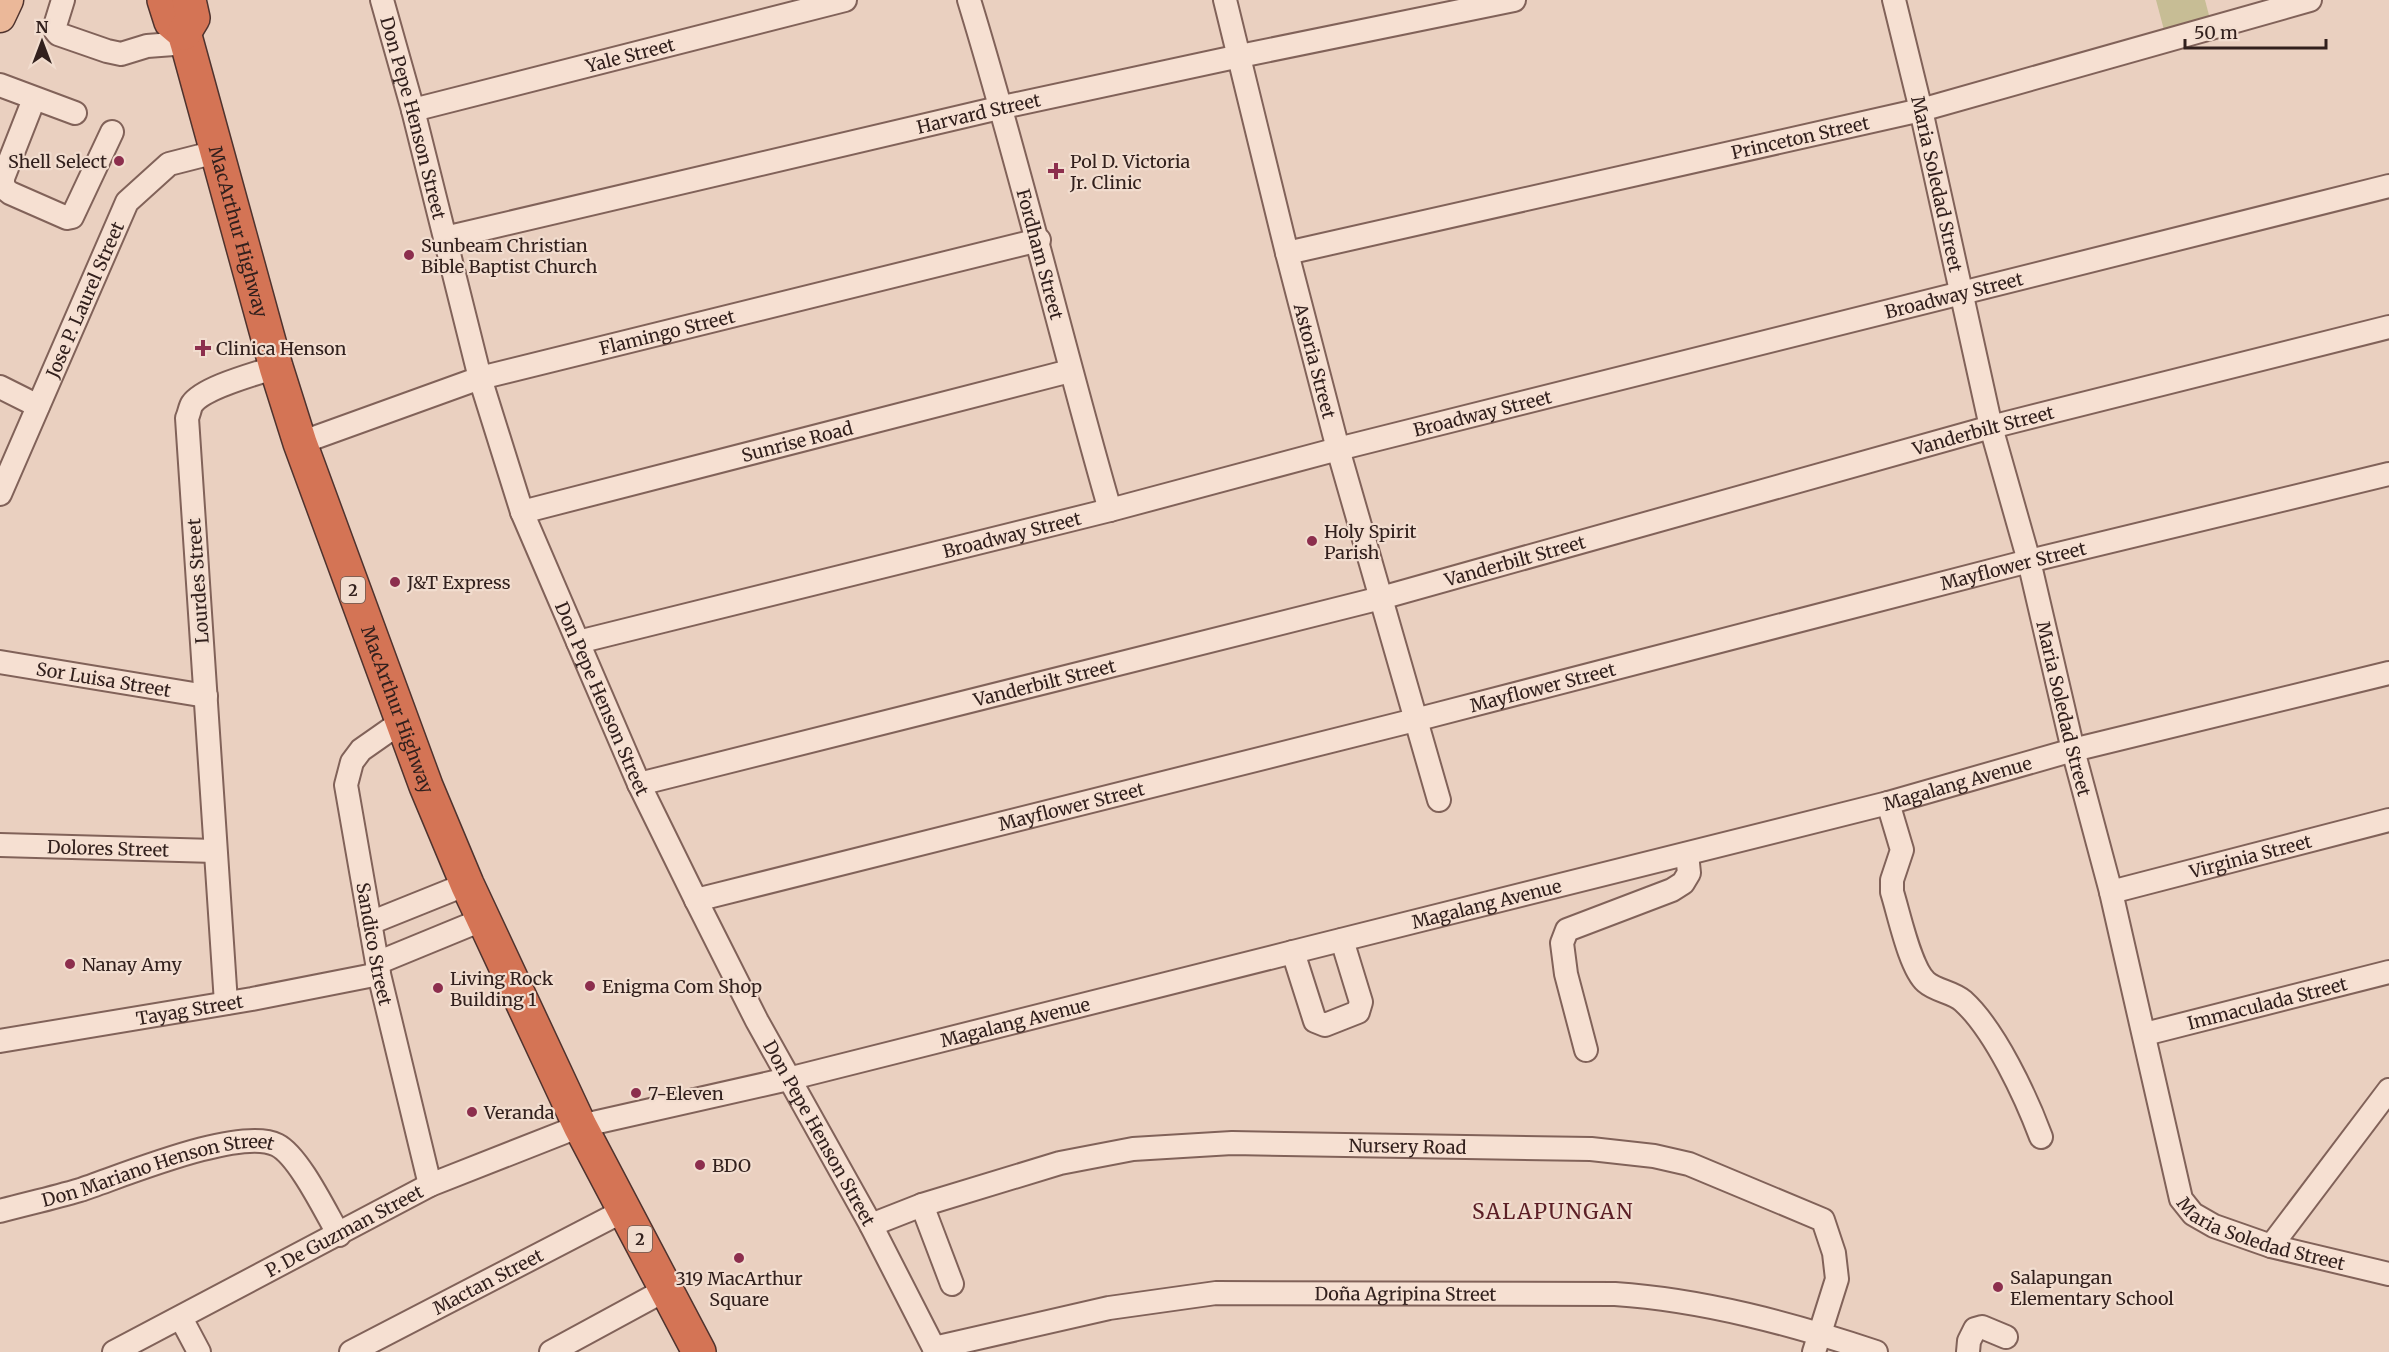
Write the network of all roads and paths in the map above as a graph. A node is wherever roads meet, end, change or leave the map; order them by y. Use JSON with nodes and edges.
{"nodes":[{"id":1,"x":8,"y":0,"type":"edge"},
{"id":2,"x":63,"y":0,"type":"edge"},
{"id":3,"x":164,"y":0,"type":"edge"},
{"id":4,"x":189,"y":0,"type":"edge"},
{"id":5,"x":382,"y":0,"type":"edge"},
{"id":6,"x":845,"y":0,"type":"edge"},
{"id":7,"x":969,"y":0,"type":"edge"},
{"id":8,"x":1226,"y":0,"type":"edge"},
{"id":9,"x":1514,"y":0,"type":"edge"},
{"id":10,"x":1894,"y":0,"type":"edge"},
{"id":11,"x":2310,"y":0,"type":"edge"},
{"id":12,"x":0,"y":17,"type":"edge"},
{"id":13,"x":186,"y":38,"type":"junction"},
{"id":14,"x":1240,"y":56,"type":"junction"},
{"id":15,"x":0,"y":85,"type":"edge"},
{"id":16,"x":34,"y":99,"type":"junction"},
{"id":17,"x":1002,"y":107,"type":"junction"},
{"id":18,"x":413,"y":110,"type":"junction"},
{"id":19,"x":1921,"y":110,"type":"junction"},
{"id":20,"x":75,"y":113,"type":"dead end"},
{"id":21,"x":112,"y":132,"type":"dead end"},
{"id":22,"x":216,"y":152,"type":"junction"},
{"id":23,"x":2389,"y":186,"type":"edge"},
{"id":24,"x":445,"y":238,"type":"junction"},
{"id":25,"x":1039,"y":240,"type":"junction"},
{"id":26,"x":1287,"y":253,"type":"junction"},
{"id":27,"x":1960,"y":292,"type":"junction"},
{"id":28,"x":2389,"y":327,"type":"edge"},
{"id":29,"x":276,"y":367,"type":"junction"},
{"id":30,"x":1070,"y":371,"type":"junction"},
{"id":31,"x":480,"y":378,"type":"junction"},
{"id":32,"x":0,"y":387,"type":"edge"},
{"id":33,"x":38,"y":406,"type":"junction"},
{"id":34,"x":1991,"y":427,"type":"junction"},
{"id":35,"x":300,"y":443,"type":"junction"},
{"id":36,"x":1338,"y":448,"type":"junction"},
{"id":37,"x":2389,"y":474,"type":"edge"},
{"id":38,"x":0,"y":494,"type":"edge"},
{"id":39,"x":1110,"y":510,"type":"junction"},
{"id":40,"x":522,"y":512,"type":"junction"},
{"id":41,"x":2029,"y":561,"type":"junction"},
{"id":42,"x":1381,"y":598,"type":"junction"},
{"id":43,"x":578,"y":642,"type":"junction"},
{"id":44,"x":0,"y":662,"type":"edge"},
{"id":45,"x":2389,"y":673,"type":"edge"},
{"id":46,"x":206,"y":696,"type":"junction"},
{"id":47,"x":1415,"y":720,"type":"junction"},
{"id":48,"x":401,"y":722,"type":"junction"},
{"id":49,"x":2073,"y":750,"type":"junction"},
{"id":50,"x":639,"y":784,"type":"junction"},
{"id":51,"x":1439,"y":800,"type":"dead end"},
{"id":52,"x":1888,"y":803,"type":"junction"},
{"id":53,"x":2389,"y":820,"type":"edge"},
{"id":54,"x":0,"y":845,"type":"edge"},
{"id":55,"x":215,"y":851,"type":"junction"},
{"id":56,"x":1687,"y":854,"type":"junction"},
{"id":57,"x":467,"y":884,"type":"junction"},
{"id":58,"x":2111,"y":892,"type":"junction"},
{"id":59,"x":696,"y":900,"type":"junction"},
{"id":60,"x":484,"y":919,"type":"junction"},
{"id":61,"x":370,"y":923,"type":"junction"},
{"id":62,"x":1342,"y":940,"type":"junction"},
{"id":63,"x":1293,"y":952,"type":"junction"},
{"id":64,"x":378,"y":968,"type":"junction"},
{"id":65,"x":2389,"y":972,"type":"edge"},
{"id":66,"x":226,"y":1003,"type":"junction"},
{"id":67,"x":2145,"y":1034,"type":"junction"},
{"id":68,"x":0,"y":1041,"type":"edge"},
{"id":69,"x":1586,"y":1050,"type":"dead end"},
{"id":70,"x":788,"y":1079,"type":"junction"},
{"id":71,"x":2389,"y":1090,"type":"edge"},
{"id":72,"x":580,"y":1126,"type":"junction"},
{"id":73,"x":2041,"y":1137,"type":"dead end"},
{"id":74,"x":430,"y":1185,"type":"junction"},
{"id":75,"x":922,"y":1205,"type":"junction"},
{"id":76,"x":625,"y":1210,"type":"junction"},
{"id":77,"x":0,"y":1211,"type":"edge"},
{"id":78,"x":871,"y":1225,"type":"junction"},
{"id":79,"x":339,"y":1235,"type":"junction"},
{"id":80,"x":2271,"y":1246,"type":"junction"},
{"id":81,"x":2389,"y":1274,"type":"edge"},
{"id":82,"x":952,"y":1284,"type":"dead end"},
{"id":83,"x":667,"y":1289,"type":"junction"},
{"id":84,"x":181,"y":1318,"type":"junction"},
{"id":85,"x":2006,"y":1337,"type":"dead end"},
{"id":86,"x":1818,"y":1343,"type":"edge"},
{"id":87,"x":935,"y":1350,"type":"edge"},
{"id":88,"x":114,"y":1352,"type":"edge"},
{"id":89,"x":199,"y":1352,"type":"edge"},
{"id":90,"x":351,"y":1352,"type":"edge"},
{"id":91,"x":551,"y":1352,"type":"edge"},
{"id":92,"x":699,"y":1352,"type":"edge"},
{"id":93,"x":1876,"y":1352,"type":"edge"},
{"id":94,"x":1968,"y":1352,"type":"edge"}],
"edges":[{"from":1,"to":12,"type":"main road"},
{"from":2,"to":13,"type":"street"},
{"from":3,"to":13,"type":"highway","name":"MacArthur Highway","number":"2"},
{"from":4,"to":13,"type":"highway","name":"MacArthur Highway","number":"2"},
{"from":5,"to":18,"type":"street","name":"Don Pepe Henson Street"},
{"from":6,"to":18,"type":"street","name":"Yale Street"},
{"from":7,"to":17,"type":"street","name":"Fordham Street"},
{"from":8,"to":14,"type":"street","name":"Astoria Street"},
{"from":9,"to":14,"type":"street","name":"Harvard Street"},
{"from":10,"to":19,"type":"street","name":"Maria Soledad Street"},
{"from":11,"to":19,"type":"street","name":"Princeton Street"},
{"from":13,"to":22,"type":"highway","name":"MacArthur Highway","number":"2"},
{"from":14,"to":17,"type":"street","name":"Harvard Street"},
{"from":14,"to":26,"type":"street","name":"Astoria Street"},
{"from":15,"to":16,"type":"street"},
{"from":16,"to":20,"type":"street"},
{"from":16,"to":21,"type":"street"},
{"from":17,"to":24,"type":"street","name":"Harvard Street"},
{"from":17,"to":25,"type":"street","name":"Fordham Street"},
{"from":18,"to":24,"type":"street","name":"Don Pepe Henson Street"},
{"from":19,"to":26,"type":"street","name":"Princeton Street"},
{"from":19,"to":27,"type":"street","name":"Maria Soledad Street"},
{"from":22,"to":29,"type":"highway","name":"MacArthur Highway","number":"2"},
{"from":22,"to":33,"type":"street","name":"Jose P. Laurel Street"},
{"from":23,"to":27,"type":"street","name":"Broadway Street"},
{"from":24,"to":31,"type":"street","name":"Don Pepe Henson Street"},
{"from":25,"to":30,"type":"street","name":"Fordham Street"},
{"from":25,"to":31,"type":"street","name":"Flamingo Street"},
{"from":26,"to":36,"type":"street","name":"Astoria Street"},
{"from":27,"to":34,"type":"street","name":"Maria Soledad Street"},
{"from":27,"to":36,"type":"street","name":"Broadway Street"},
{"from":28,"to":34,"type":"street","name":"Vanderbilt Street"},
{"from":29,"to":35,"type":"highway","name":"MacArthur Highway","number":"2"},
{"from":29,"to":46,"type":"street","name":"Lourdes Street"},
{"from":30,"to":39,"type":"street","name":"Fordham Street"},
{"from":30,"to":40,"type":"street","name":"Sunrise Road"},
{"from":31,"to":35,"type":"street","name":"Flamingo Street"},
{"from":31,"to":40,"type":"street","name":"Don Pepe Henson Street"},
{"from":32,"to":33,"type":"street"},
{"from":33,"to":38,"type":"street","name":"Jose P. Laurel Street"},
{"from":34,"to":41,"type":"street","name":"Maria Soledad Street"},
{"from":34,"to":42,"type":"street","name":"Vanderbilt Street"},
{"from":35,"to":48,"type":"highway","name":"MacArthur Highway","number":"2"},
{"from":36,"to":39,"type":"street","name":"Broadway Street"},
{"from":36,"to":42,"type":"street","name":"Astoria Street"},
{"from":37,"to":41,"type":"street","name":"Mayflower Street"},
{"from":39,"to":43,"type":"street","name":"Broadway Street"},
{"from":40,"to":43,"type":"street","name":"Don Pepe Henson Street"},
{"from":41,"to":47,"type":"street","name":"Mayflower Street"},
{"from":41,"to":49,"type":"street","name":"Maria Soledad Street"},
{"from":42,"to":47,"type":"street","name":"Astoria Street"},
{"from":42,"to":50,"type":"street","name":"Vanderbilt Street"},
{"from":43,"to":50,"type":"street","name":"Don Pepe Henson Street"},
{"from":44,"to":46,"type":"street","name":"Sor Luisa Street"},
{"from":45,"to":49,"type":"street","name":"Magalang Avenue"},
{"from":46,"to":55,"type":"street","name":"Lourdes Street"},
{"from":47,"to":51,"type":"street","name":"Astoria Street"},
{"from":47,"to":59,"type":"street","name":"Mayflower Street"},
{"from":48,"to":57,"type":"highway","name":"MacArthur Highway","number":"2"},
{"from":48,"to":61,"type":"street","name":"Sandico Street"},
{"from":49,"to":52,"type":"street","name":"Magalang Avenue"},
{"from":49,"to":58,"type":"street","name":"Maria Soledad Street"},
{"from":50,"to":59,"type":"street","name":"Don Pepe Henson Street"},
{"from":52,"to":56,"type":"street","name":"Magalang Avenue"},
{"from":52,"to":73,"type":"street"},
{"from":53,"to":58,"type":"street","name":"Virginia Street"},
{"from":54,"to":55,"type":"street","name":"Dolores Street"},
{"from":55,"to":66,"type":"street","name":"Lourdes Street"},
{"from":56,"to":62,"type":"street","name":"Magalang Avenue"},
{"from":56,"to":69,"type":"street"},
{"from":57,"to":60,"type":"highway","name":"MacArthur Highway","number":"2"},
{"from":57,"to":61,"type":"street"},
{"from":58,"to":67,"type":"street","name":"Maria Soledad Street"},
{"from":59,"to":70,"type":"street","name":"Don Pepe Henson Street"},
{"from":60,"to":64,"type":"street","name":"Tayag Street"},
{"from":60,"to":72,"type":"highway","name":"MacArthur Highway","number":"2"},
{"from":61,"to":64,"type":"street","name":"Sandico Street"},
{"from":62,"to":63,"type":"street","name":"Magalang Avenue"},
{"from":62,"to":63,"type":"street"},
{"from":63,"to":70,"type":"street","name":"Magalang Avenue"},
{"from":64,"to":66,"type":"street","name":"Tayag Street"},
{"from":64,"to":74,"type":"street","name":"Sandico Street"},
{"from":65,"to":67,"type":"street","name":"Immaculada Street"},
{"from":66,"to":68,"type":"street","name":"Tayag Street"},
{"from":67,"to":80,"type":"street","name":"Maria Soledad Street"},
{"from":70,"to":72,"type":"street","name":"Magalang Avenue"},
{"from":70,"to":78,"type":"street","name":"Don Pepe Henson Street"},
{"from":71,"to":80,"type":"street"},
{"from":72,"to":74,"type":"street","name":"P. De Guzman Street"},
{"from":72,"to":76,"type":"highway","name":"MacArthur Highway","number":"2"},
{"from":74,"to":79,"type":"street","name":"P. De Guzman Street"},
{"from":75,"to":78,"type":"street","name":"Nursery Road"},
{"from":75,"to":82,"type":"street"},
{"from":75,"to":86,"type":"street","name":"Nursery Road"},
{"from":76,"to":83,"type":"highway","name":"MacArthur Highway","number":"2"},
{"from":76,"to":90,"type":"street","name":"Mactan Street"},
{"from":77,"to":79,"type":"street","name":"Don Mariano Henson Street"},
{"from":78,"to":87,"type":"street","name":"Don Pepe Henson Street"},
{"from":79,"to":84,"type":"street","name":"P. De Guzman Street"},
{"from":80,"to":81,"type":"street","name":"Maria Soledad Street"},
{"from":83,"to":91,"type":"street"},
{"from":83,"to":92,"type":"highway","name":"MacArthur Highway","number":"2"},
{"from":84,"to":88,"type":"street","name":"P. De Guzman Street"},
{"from":84,"to":89,"type":"street"},
{"from":85,"to":94,"type":"street"},
{"from":86,"to":87,"type":"street","name":"Doña Agripina Street"},
{"from":86,"to":93,"type":"street","name":"Doña Agripina Street"}]}
